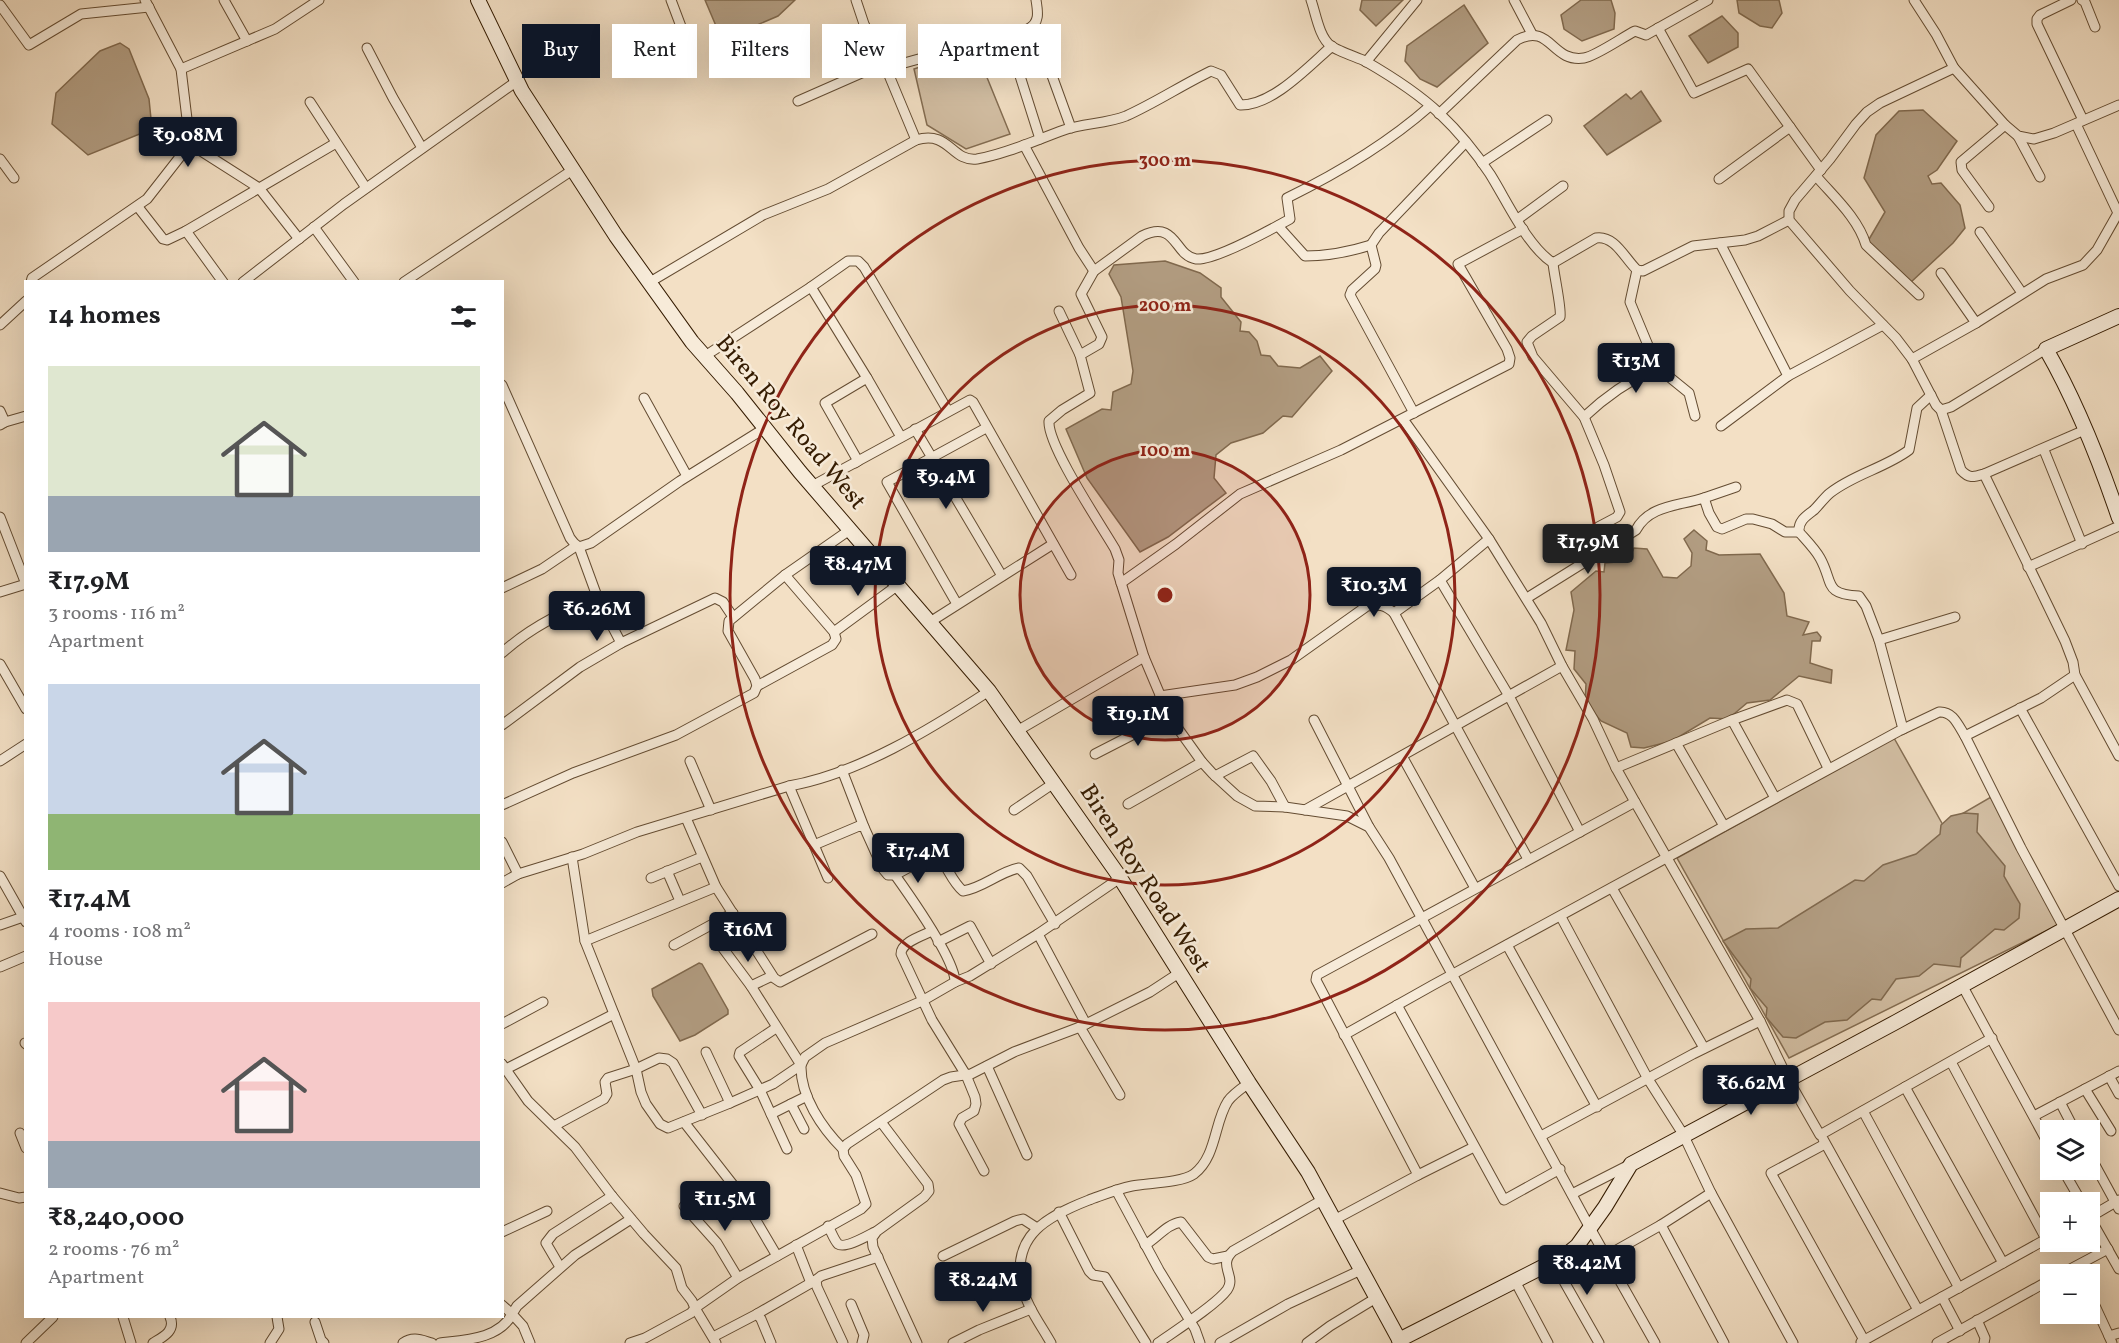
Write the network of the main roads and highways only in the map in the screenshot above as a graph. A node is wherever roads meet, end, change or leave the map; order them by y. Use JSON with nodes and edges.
{"nodes":[{"id":1,"x":478,"y":0,"type":"edge"},
{"id":2,"x":2119,"y":316,"type":"edge"},
{"id":3,"x":2119,"y":518,"type":"edge"},
{"id":4,"x":2119,"y":898,"type":"edge"},
{"id":5,"x":1398,"y":1342,"type":"edge"}],
"edges":[{"from":1,"to":5,"type":"main road","name":"Biren Roy Road West"},
{"from":2,"to":3,"type":"main road"},
{"from":4,"to":5,"type":"main road"}]}
